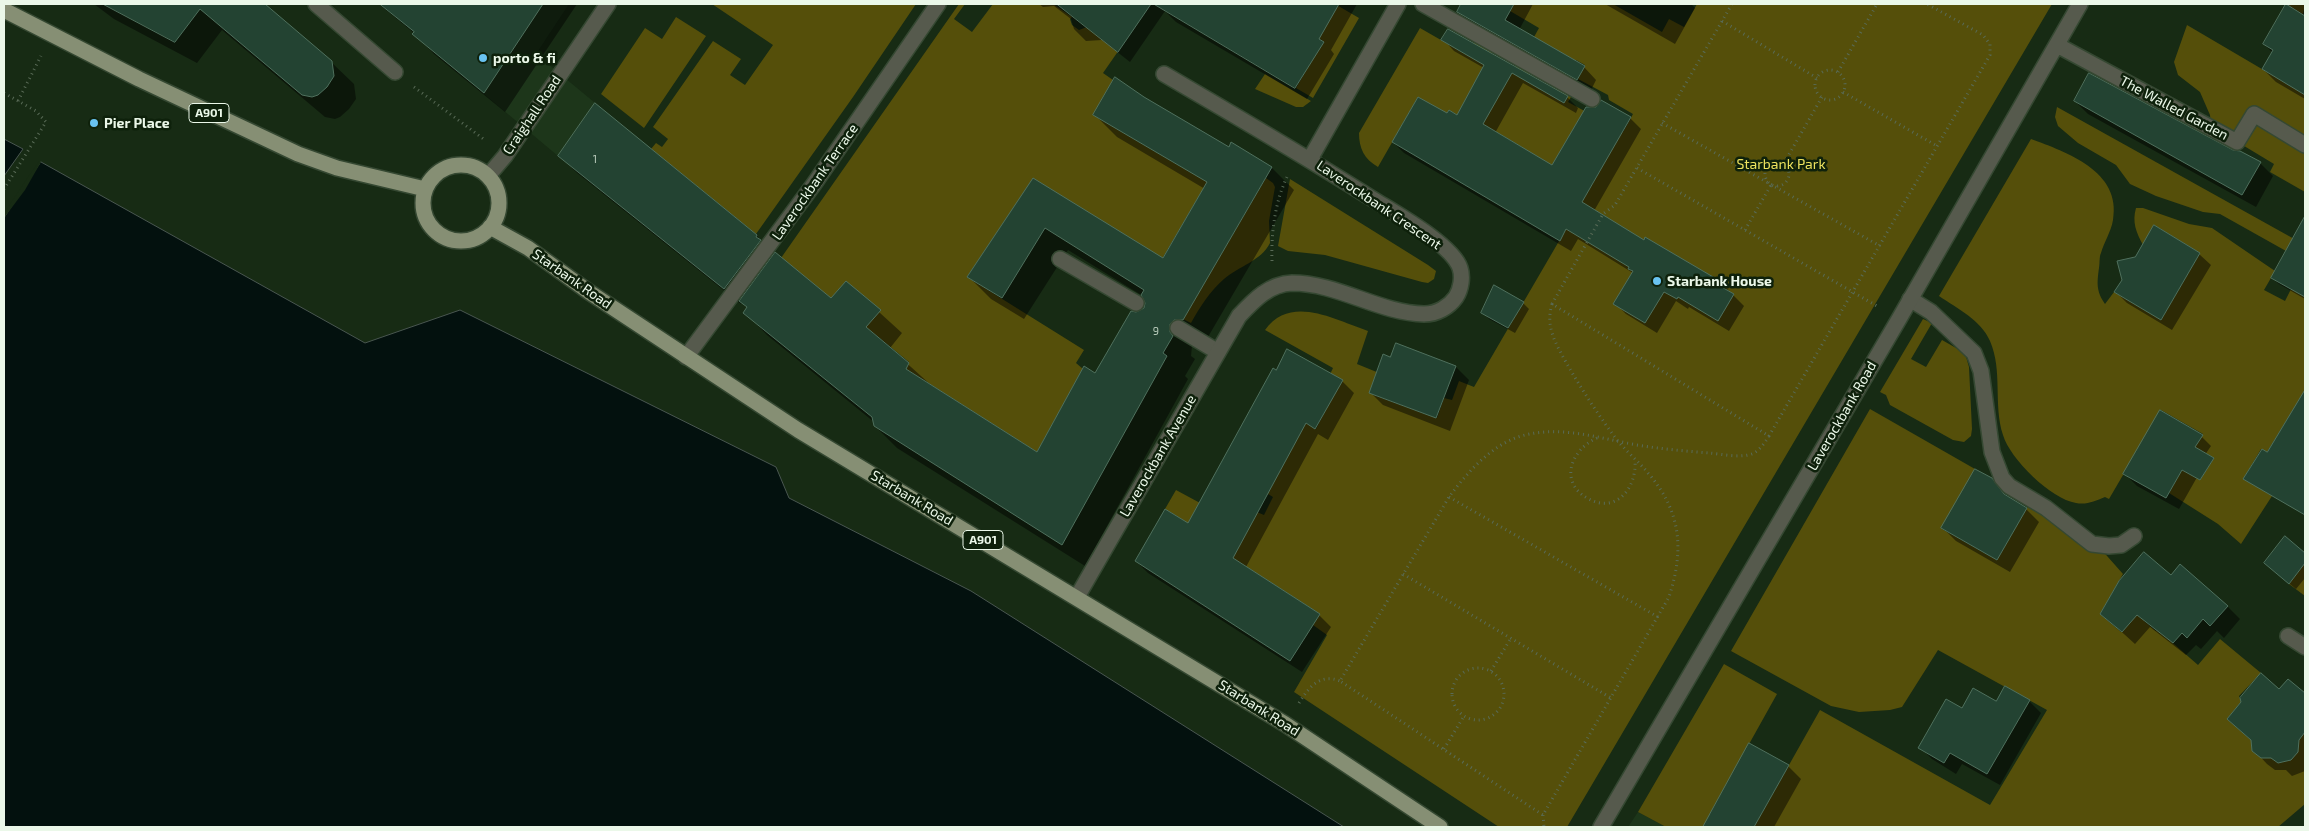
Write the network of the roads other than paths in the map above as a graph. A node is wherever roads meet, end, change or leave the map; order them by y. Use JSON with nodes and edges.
{"nodes":[{"id":1,"x":316,"y":4,"type":"edge"},
{"id":2,"x":608,"y":4,"type":"edge"},
{"id":3,"x":938,"y":4,"type":"edge"},
{"id":4,"x":1398,"y":4,"type":"edge"},
{"id":5,"x":1423,"y":4,"type":"edge"},
{"id":6,"x":2080,"y":4,"type":"edge"},
{"id":7,"x":4,"y":10,"type":"edge"},
{"id":8,"x":2057,"y":45,"type":"junction"},
{"id":9,"x":395,"y":72,"type":"road end"},
{"id":10,"x":1164,"y":74,"type":"dead end"},
{"id":11,"x":1592,"y":100,"type":"dead end"},
{"id":12,"x":2305,"y":145,"type":"edge"},
{"id":13,"x":1305,"y":156,"type":"junction"},
{"id":14,"x":488,"y":176,"type":"junction"},
{"id":15,"x":425,"y":189,"type":"junction"},
{"id":16,"x":490,"y":227,"type":"junction"},
{"id":17,"x":1060,"y":259,"type":"dead end"},
{"id":18,"x":1910,"y":299,"type":"junction"},
{"id":19,"x":1136,"y":304,"type":"dead end"},
{"id":20,"x":1239,"y":316,"type":"joint"},
{"id":21,"x":1178,"y":328,"type":"dead end"},
{"id":22,"x":1218,"y":352,"type":"junction"},
{"id":23,"x":686,"y":356,"type":"junction"},
{"id":24,"x":2134,"y":536,"type":"dead end"},
{"id":25,"x":1077,"y":596,"type":"junction"},
{"id":26,"x":2288,"y":636,"type":"dead end"},
{"id":27,"x":2305,"y":647,"type":"edge"},
{"id":28,"x":1440,"y":827,"type":"edge"},
{"id":29,"x":1601,"y":827,"type":"edge"}],
"edges":[{"from":1,"to":9,"type":"street"},
{"from":2,"to":14,"type":"street","name":"Craighall Road"},
{"from":3,"to":23,"type":"street","name":"Laverockbank Terrace"},
{"from":4,"to":13,"type":"street"},
{"from":5,"to":11,"type":"street"},
{"from":6,"to":8,"type":"street","name":"Laverockbank Road"},
{"from":7,"to":15,"type":"main road","number":"A901"},
{"from":8,"to":12,"type":"street","name":"The Walled Garden"},
{"from":8,"to":18,"type":"street","name":"Laverockbank Road"},
{"from":10,"to":13,"type":"street","name":"Laverockbank Crescent"},
{"from":13,"to":20,"type":"street","name":"Laverockbank Crescent"},
{"from":14,"to":15,"type":"main road"},
{"from":14,"to":16,"type":"main road"},
{"from":15,"to":16,"type":"main road"},
{"from":16,"to":23,"type":"main road","name":"Starbank Road","number":"A901"},
{"from":17,"to":19,"type":"street"},
{"from":18,"to":24,"type":"street"},
{"from":18,"to":29,"type":"street","name":"Laverockbank Road"},
{"from":20,"to":22,"type":"street","name":"Laverockbank Avenue"},
{"from":21,"to":22,"type":"street"},
{"from":22,"to":25,"type":"street","name":"Laverockbank Avenue"},
{"from":23,"to":25,"type":"main road","name":"Starbank Road","number":"A901"},
{"from":25,"to":28,"type":"main road","name":"Starbank Road","number":"A901"},
{"from":26,"to":27,"type":"street"}]}
